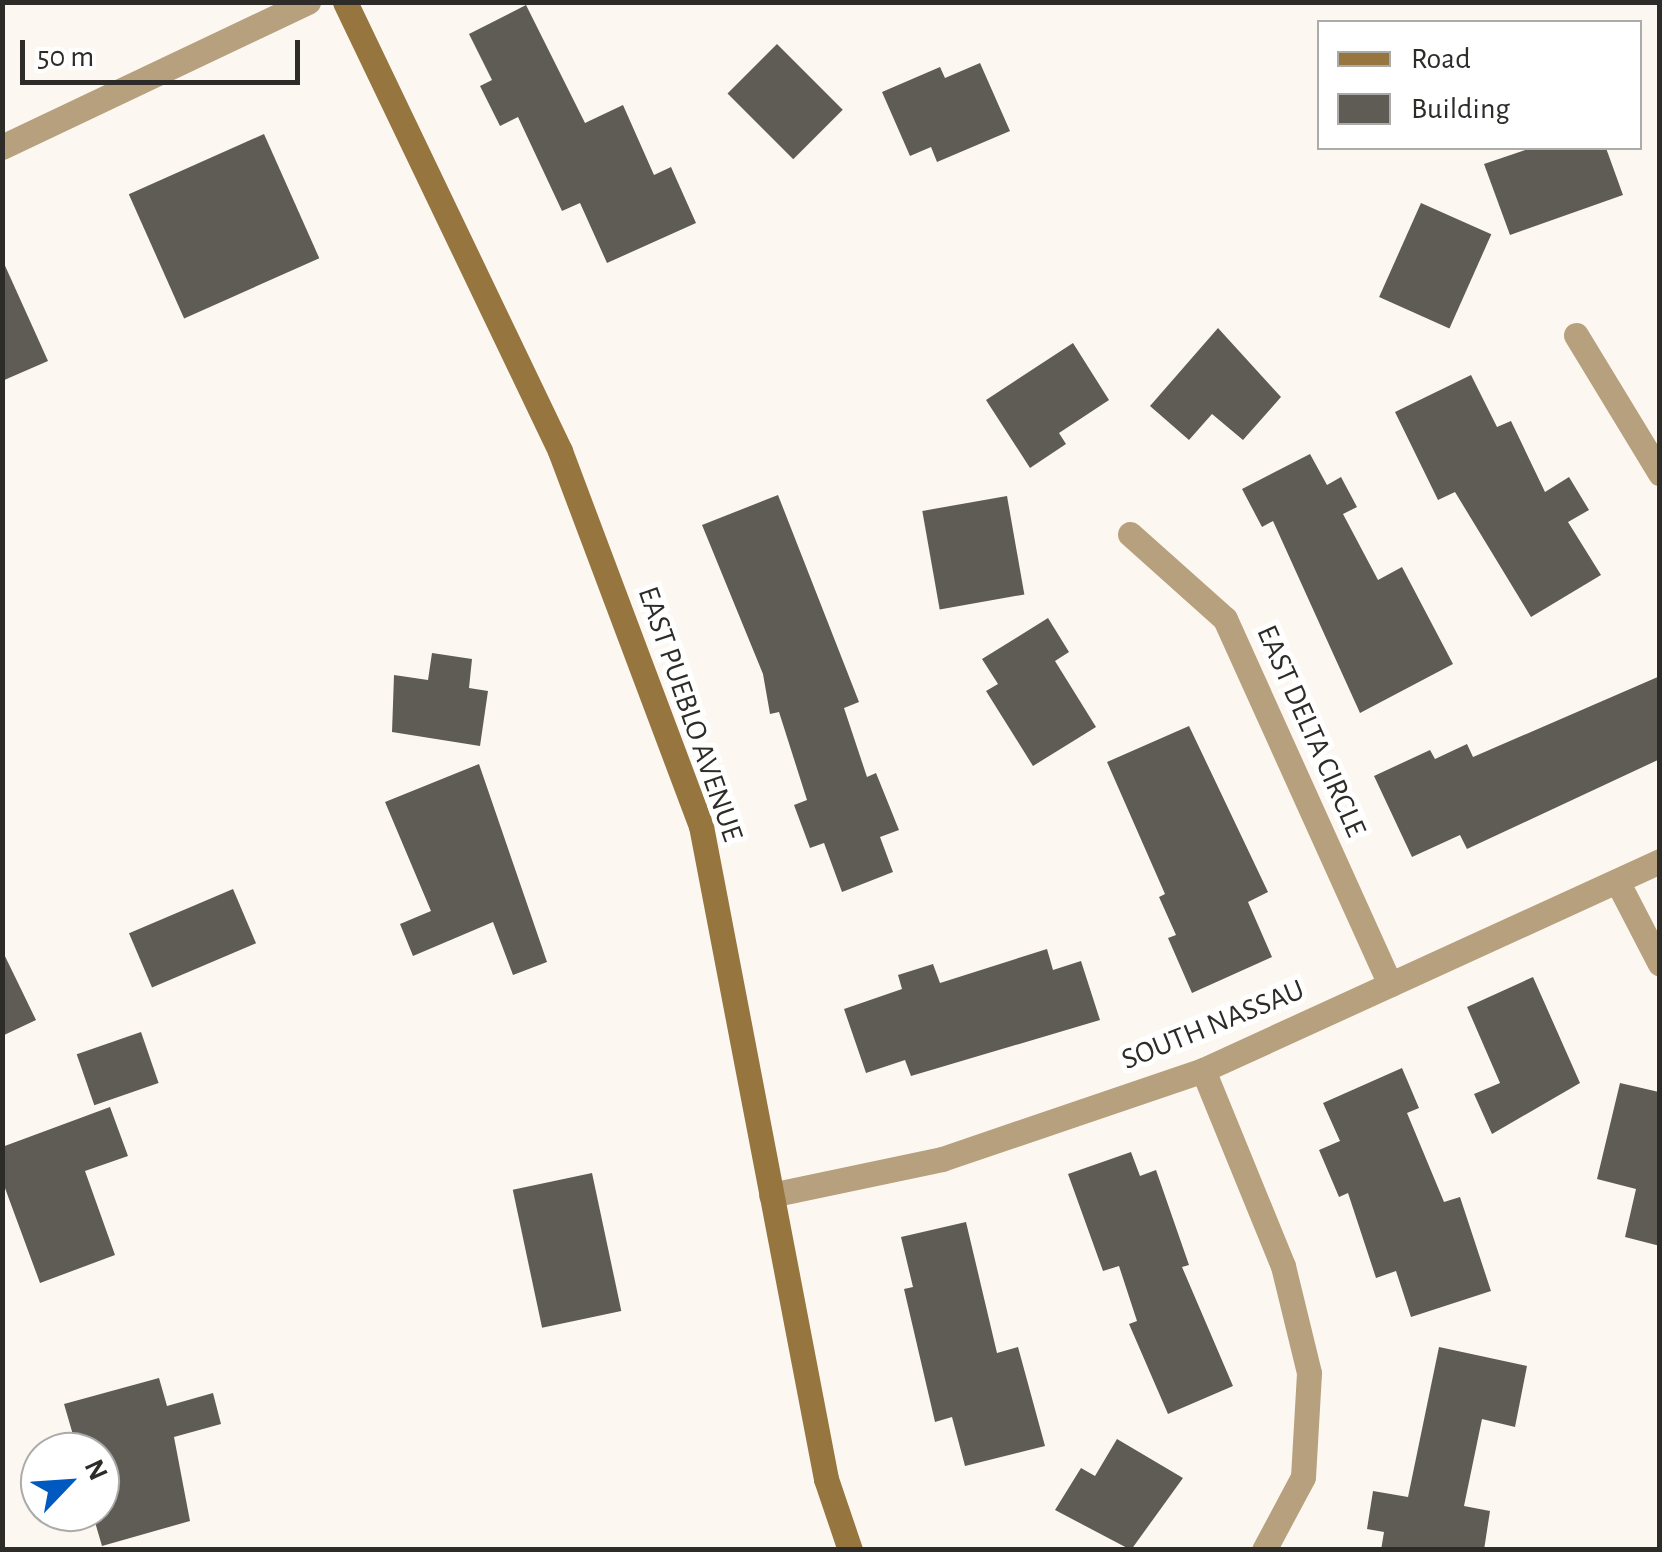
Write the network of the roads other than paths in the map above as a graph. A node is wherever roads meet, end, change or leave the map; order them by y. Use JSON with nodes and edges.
{"nodes":[{"id":1,"x":308,"y":2,"type":"edge"},
{"id":2,"x":345,"y":2,"type":"edge"},
{"id":3,"x":2,"y":147,"type":"edge"},
{"id":4,"x":1576,"y":335,"type":"dead end"},
{"id":5,"x":1660,"y":473,"type":"edge"},
{"id":6,"x":1130,"y":534,"type":"dead end"},
{"id":7,"x":1660,"y":861,"type":"edge"},
{"id":8,"x":1616,"y":881,"type":"junction"},
{"id":9,"x":1660,"y":964,"type":"edge"},
{"id":10,"x":1390,"y":985,"type":"junction"},
{"id":11,"x":1203,"y":1070,"type":"junction"},
{"id":12,"x":771,"y":1194,"type":"junction"},
{"id":13,"x":850,"y":1550,"type":"edge"},
{"id":14,"x":1264,"y":1550,"type":"edge"}],
"edges":[{"from":1,"to":3,"type":"street"},
{"from":2,"to":12,"type":"street","name":"EAST PUEBLO AVENUE"},
{"from":4,"to":5,"type":"street"},
{"from":6,"to":10,"type":"street","name":"EAST DELTA CIRCLE"},
{"from":7,"to":8,"type":"street","name":"SOUTH NASSAU"},
{"from":8,"to":9,"type":"street"},
{"from":8,"to":10,"type":"street","name":"SOUTH NASSAU"},
{"from":10,"to":11,"type":"street","name":"SOUTH NASSAU"},
{"from":11,"to":12,"type":"street","name":"SOUTH NASSAU"},
{"from":11,"to":14,"type":"street"},
{"from":12,"to":13,"type":"street","name":"EAST PUEBLO AVENUE"}]}
